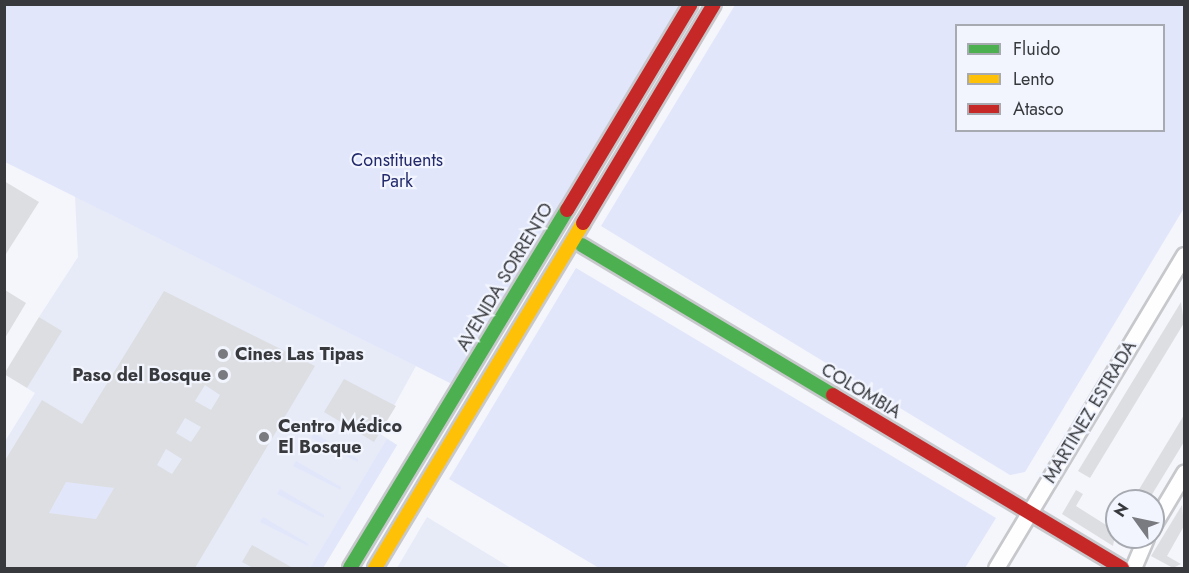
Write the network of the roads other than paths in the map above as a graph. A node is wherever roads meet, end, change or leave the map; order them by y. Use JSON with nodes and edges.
{"nodes":[{"id":1,"x":691,"y":4,"type":"edge"},
{"id":2,"x":714,"y":4,"type":"edge"},
{"id":3,"x":582,"y":245,"type":"dead end"},
{"id":4,"x":1185,"y":255,"type":"edge"},
{"id":5,"x":1184,"y":474,"type":"edge"},
{"id":6,"x":1165,"y":505,"type":"edge"},
{"id":7,"x":1029,"y":513,"type":"junction"},
{"id":8,"x":1141,"y":549,"type":"edge"},
{"id":9,"x":350,"y":568,"type":"edge"},
{"id":10,"x":375,"y":568,"type":"edge"},
{"id":11,"x":996,"y":568,"type":"edge"},
{"id":12,"x":1122,"y":568,"type":"edge"},
{"id":13,"x":1133,"y":568,"type":"edge"}],
"edges":[{"from":1,"to":9,"type":"main road","name":"AVENIDA SORRENTO"},
{"from":2,"to":10,"type":"main road"},
{"from":3,"to":7,"type":"main road","name":"COLOMBIA"},
{"from":4,"to":7,"type":"street","name":"MARTINEZ ESTRADA"},
{"from":5,"to":6,"type":"street"},
{"from":7,"to":11,"type":"street","name":"MARTINEZ ESTRADA"},
{"from":7,"to":12,"type":"main road","name":"COLOMBIA"},
{"from":8,"to":13,"type":"street"}]}
